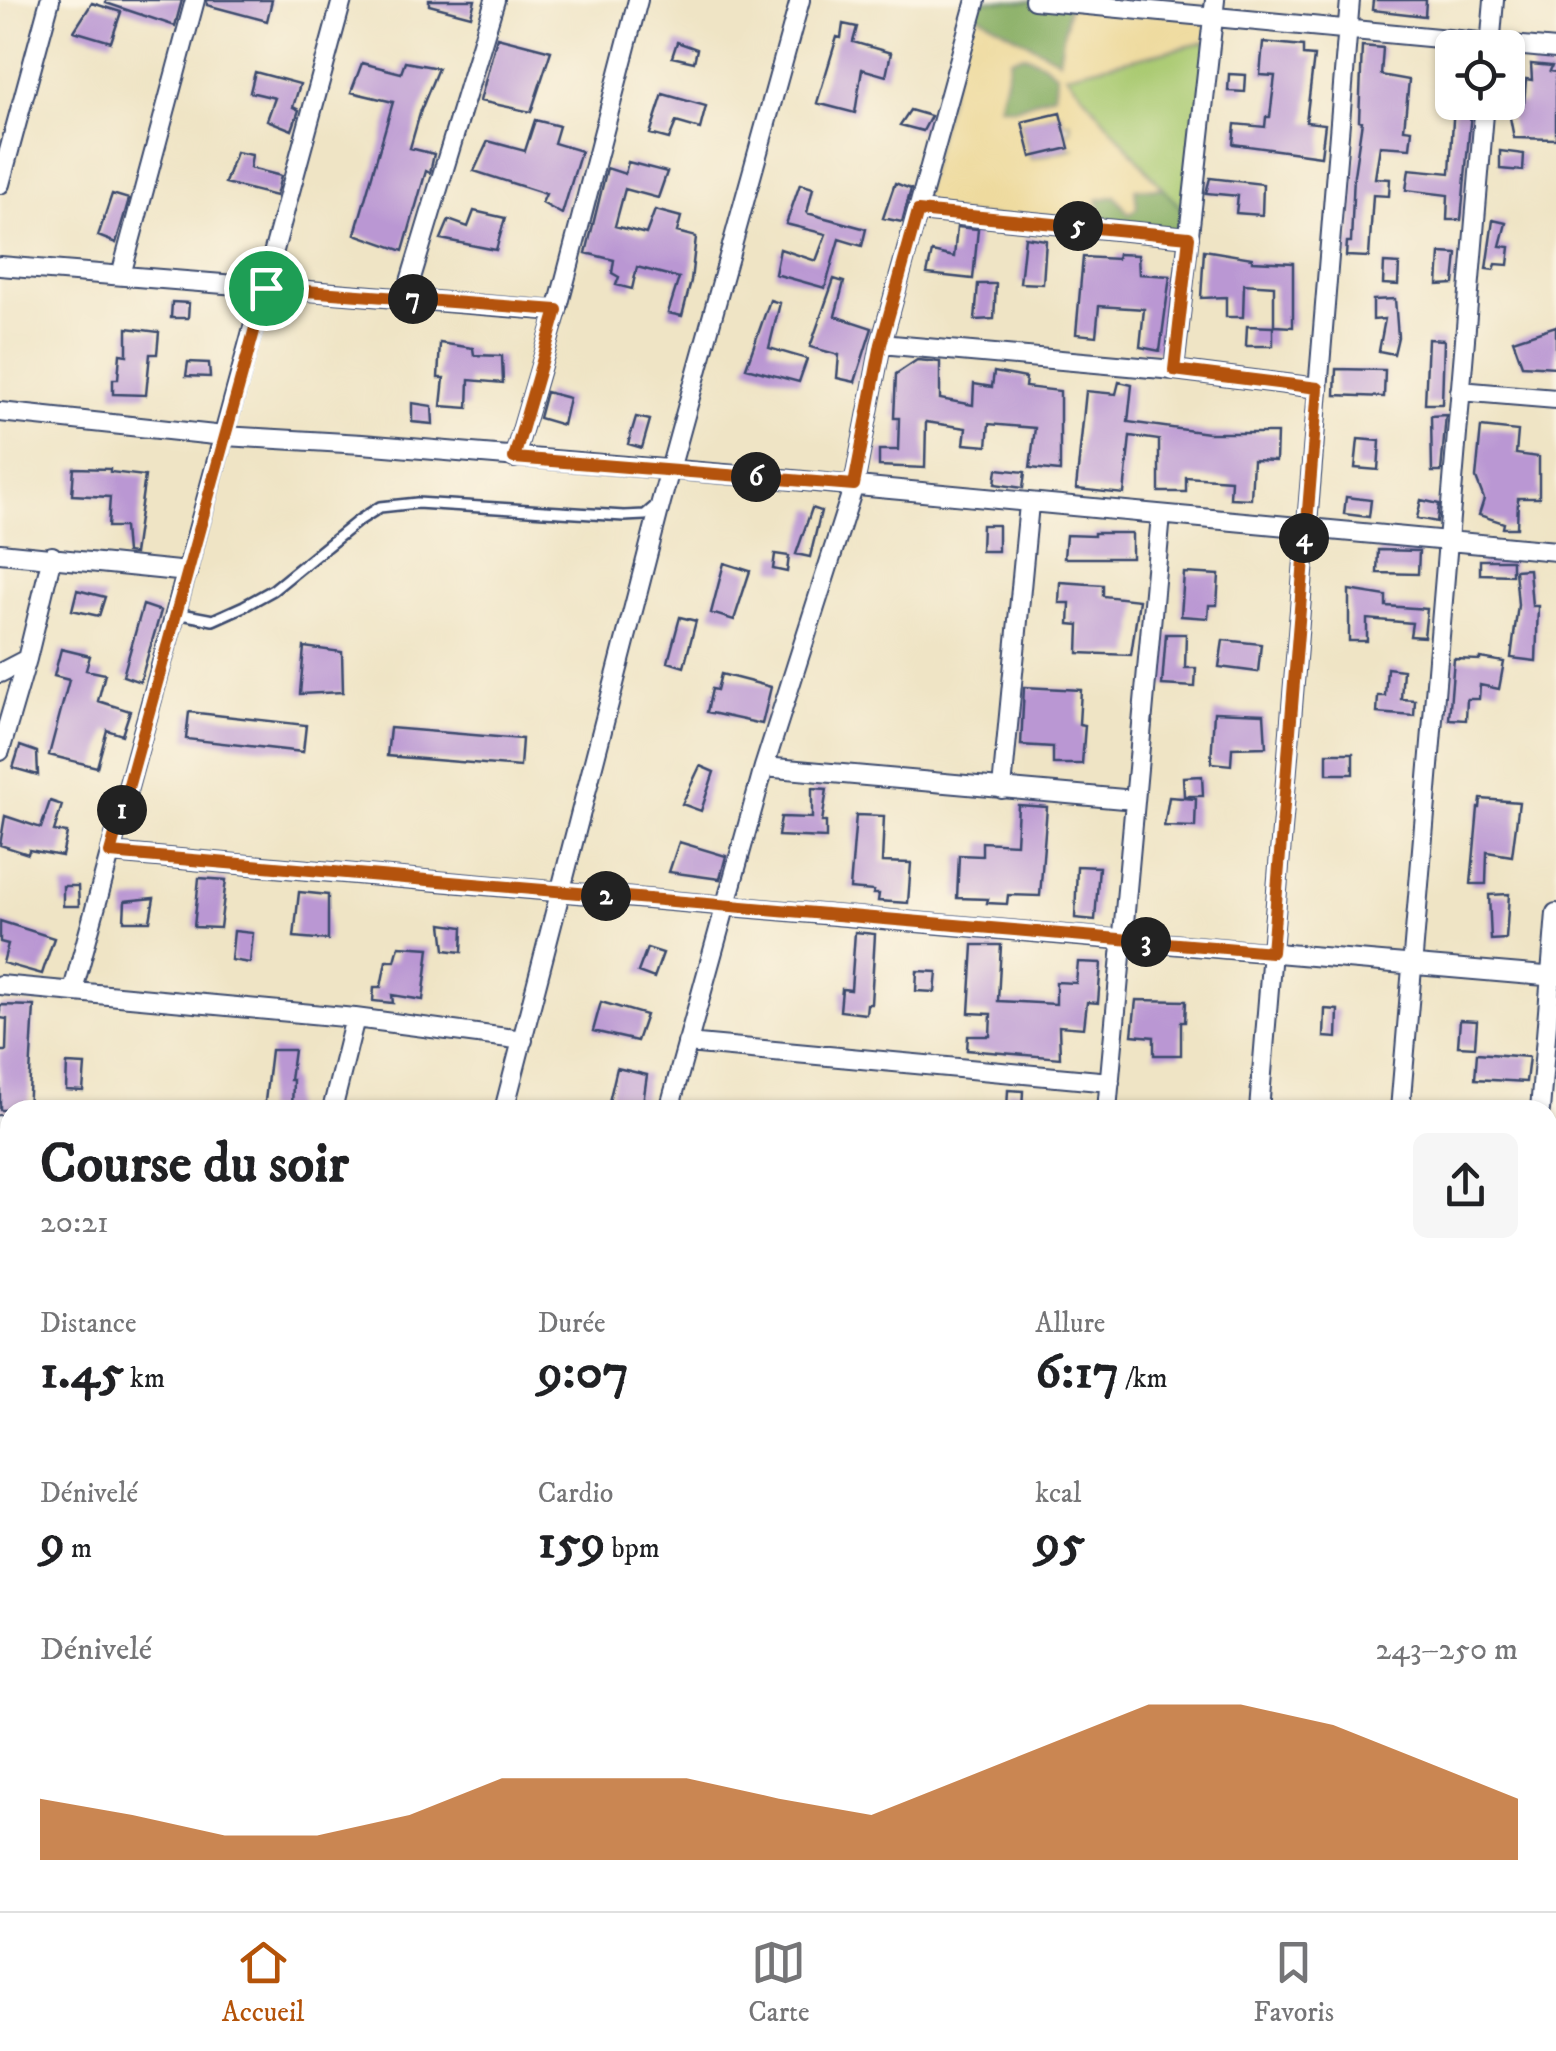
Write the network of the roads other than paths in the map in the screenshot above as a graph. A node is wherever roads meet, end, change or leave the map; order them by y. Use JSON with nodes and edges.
{"nodes":[{"id":1,"x":50,"y":0,"type":"edge"},
{"id":2,"x":196,"y":0,"type":"edge"},
{"id":3,"x":342,"y":0,"type":"edge"},
{"id":4,"x":495,"y":0,"type":"edge"},
{"id":5,"x":638,"y":0,"type":"edge"},
{"id":6,"x":800,"y":0,"type":"edge"},
{"id":7,"x":976,"y":0,"type":"edge"},
{"id":8,"x":1034,"y":0,"type":"edge"},
{"id":9,"x":1350,"y":0,"type":"edge"},
{"id":10,"x":1494,"y":0,"type":"edge"},
{"id":11,"x":1214,"y":8,"type":"edge"},
{"id":12,"x":1348,"y":30,"type":"junction"},
{"id":13,"x":1491,"y":30,"type":"edge"},
{"id":14,"x":1435,"y":39,"type":"edge"},
{"id":15,"x":1525,"y":48,"type":"edge"},
{"id":16,"x":1556,"y":50,"type":"edge"},
{"id":17,"x":1483,"y":120,"type":"edge"},
{"id":18,"x":0,"y":184,"type":"edge"},
{"id":19,"x":918,"y":211,"type":"junction"},
{"id":20,"x":1189,"y":237,"type":"junction"},
{"id":21,"x":0,"y":266,"type":"edge"},
{"id":22,"x":121,"y":275,"type":"junction"},
{"id":23,"x":266,"y":288,"type":"junction"},
{"id":24,"x":406,"y":298,"type":"junction"},
{"id":25,"x":557,"y":310,"type":"junction"},
{"id":26,"x":881,"y":344,"type":"junction"},
{"id":27,"x":1174,"y":370,"type":"junction"},
{"id":28,"x":1318,"y":388,"type":"junction"},
{"id":29,"x":1460,"y":392,"type":"junction"},
{"id":30,"x":1556,"y":398,"type":"edge"},
{"id":31,"x":0,"y":412,"type":"edge"},
{"id":32,"x":224,"y":436,"type":"junction"},
{"id":33,"x":514,"y":458,"type":"junction"},
{"id":34,"x":669,"y":472,"type":"junction"},
{"id":35,"x":854,"y":485,"type":"junction"},
{"id":36,"x":661,"y":502,"type":"junction"},
{"id":37,"x":1029,"y":504,"type":"junction"},
{"id":38,"x":1161,"y":516,"type":"junction"},
{"id":39,"x":1304,"y":526,"type":"junction"},
{"id":40,"x":1448,"y":541,"type":"junction"},
{"id":41,"x":1556,"y":551,"type":"edge"},
{"id":42,"x":0,"y":553,"type":"edge"},
{"id":43,"x":52,"y":556,"type":"junction"},
{"id":44,"x":188,"y":572,"type":"junction"},
{"id":45,"x":176,"y":612,"type":"junction"},
{"id":46,"x":27,"y":659,"type":"junction"},
{"id":47,"x":0,"y":673,"type":"edge"},
{"id":48,"x":0,"y":751,"type":"edge"},
{"id":49,"x":764,"y":766,"type":"junction"},
{"id":50,"x":1002,"y":789,"type":"junction"},
{"id":51,"x":1135,"y":800,"type":"junction"},
{"id":52,"x":110,"y":853,"type":"junction"},
{"id":53,"x":560,"y":892,"type":"junction"},
{"id":54,"x":726,"y":906,"type":"junction"},
{"id":55,"x":1556,"y":913,"type":"edge"},
{"id":56,"x":1123,"y":940,"type":"junction"},
{"id":57,"x":1272,"y":952,"type":"junction"},
{"id":58,"x":1412,"y":964,"type":"junction"},
{"id":59,"x":1554,"y":977,"type":"edge"},
{"id":60,"x":0,"y":985,"type":"edge"},
{"id":61,"x":73,"y":990,"type":"junction"},
{"id":62,"x":355,"y":1018,"type":"junction"},
{"id":63,"x":523,"y":1040,"type":"junction"},
{"id":64,"x":687,"y":1043,"type":"junction"},
{"id":65,"x":1110,"y":1082,"type":"junction"},
{"id":66,"x":334,"y":1100,"type":"edge"},
{"id":67,"x":507,"y":1100,"type":"edge"},
{"id":68,"x":671,"y":1100,"type":"edge"},
{"id":69,"x":1108,"y":1100,"type":"edge"},
{"id":70,"x":1259,"y":1100,"type":"edge"},
{"id":71,"x":1401,"y":1100,"type":"edge"},
{"id":72,"x":1541,"y":1100,"type":"edge"}],
"edges":[{"from":1,"to":18,"type":"street"},
{"from":2,"to":22,"type":"street"},
{"from":3,"to":23,"type":"street"},
{"from":4,"to":24,"type":"street"},
{"from":5,"to":25,"type":"street"},
{"from":6,"to":34,"type":"street"},
{"from":7,"to":19,"type":"street"},
{"from":8,"to":11,"type":"street"},
{"from":9,"to":12,"type":"street"},
{"from":10,"to":13,"type":"street"},
{"from":11,"to":12,"type":"street"},
{"from":11,"to":20,"type":"street"},
{"from":12,"to":14,"type":"street"},
{"from":12,"to":28,"type":"street"},
{"from":15,"to":16,"type":"street"},
{"from":17,"to":29,"type":"street"},
{"from":19,"to":20,"type":"street"},
{"from":19,"to":26,"type":"street"},
{"from":20,"to":27,"type":"street"},
{"from":21,"to":22,"type":"street"},
{"from":22,"to":23,"type":"street"},
{"from":23,"to":24,"type":"street"},
{"from":23,"to":32,"type":"street"},
{"from":24,"to":25,"type":"street"},
{"from":25,"to":33,"type":"street"},
{"from":26,"to":27,"type":"street"},
{"from":26,"to":35,"type":"street"},
{"from":27,"to":28,"type":"street"},
{"from":28,"to":39,"type":"street"},
{"from":29,"to":30,"type":"street"},
{"from":29,"to":40,"type":"street"},
{"from":31,"to":32,"type":"street"},
{"from":32,"to":33,"type":"street"},
{"from":32,"to":44,"type":"street"},
{"from":33,"to":34,"type":"street"},
{"from":34,"to":35,"type":"street"},
{"from":34,"to":36,"type":"street"},
{"from":35,"to":37,"type":"street"},
{"from":35,"to":49,"type":"street"},
{"from":36,"to":45,"type":"lane"},
{"from":36,"to":53,"type":"street"},
{"from":37,"to":38,"type":"street"},
{"from":37,"to":50,"type":"street"},
{"from":38,"to":39,"type":"street"},
{"from":38,"to":51,"type":"street"},
{"from":39,"to":40,"type":"street"},
{"from":39,"to":57,"type":"street"},
{"from":40,"to":41,"type":"street"},
{"from":40,"to":58,"type":"street"},
{"from":42,"to":43,"type":"street"},
{"from":43,"to":44,"type":"street"},
{"from":43,"to":46,"type":"street"},
{"from":44,"to":45,"type":"street"},
{"from":45,"to":52,"type":"street"},
{"from":46,"to":47,"type":"street"},
{"from":46,"to":48,"type":"street"},
{"from":49,"to":50,"type":"street"},
{"from":49,"to":54,"type":"street"},
{"from":50,"to":51,"type":"street"},
{"from":51,"to":56,"type":"street"},
{"from":52,"to":53,"type":"street"},
{"from":52,"to":61,"type":"street"},
{"from":53,"to":54,"type":"street"},
{"from":53,"to":63,"type":"street"},
{"from":54,"to":56,"type":"street"},
{"from":54,"to":64,"type":"street"},
{"from":55,"to":59,"type":"street"},
{"from":56,"to":57,"type":"street"},
{"from":56,"to":65,"type":"street"},
{"from":57,"to":58,"type":"street"},
{"from":57,"to":70,"type":"street"},
{"from":58,"to":59,"type":"street"},
{"from":58,"to":71,"type":"street"},
{"from":59,"to":72,"type":"street"},
{"from":60,"to":61,"type":"street"},
{"from":61,"to":62,"type":"street"},
{"from":62,"to":63,"type":"street"},
{"from":62,"to":66,"type":"street"},
{"from":63,"to":67,"type":"street"},
{"from":64,"to":65,"type":"street"},
{"from":64,"to":68,"type":"street"},
{"from":65,"to":69,"type":"street"}]}
